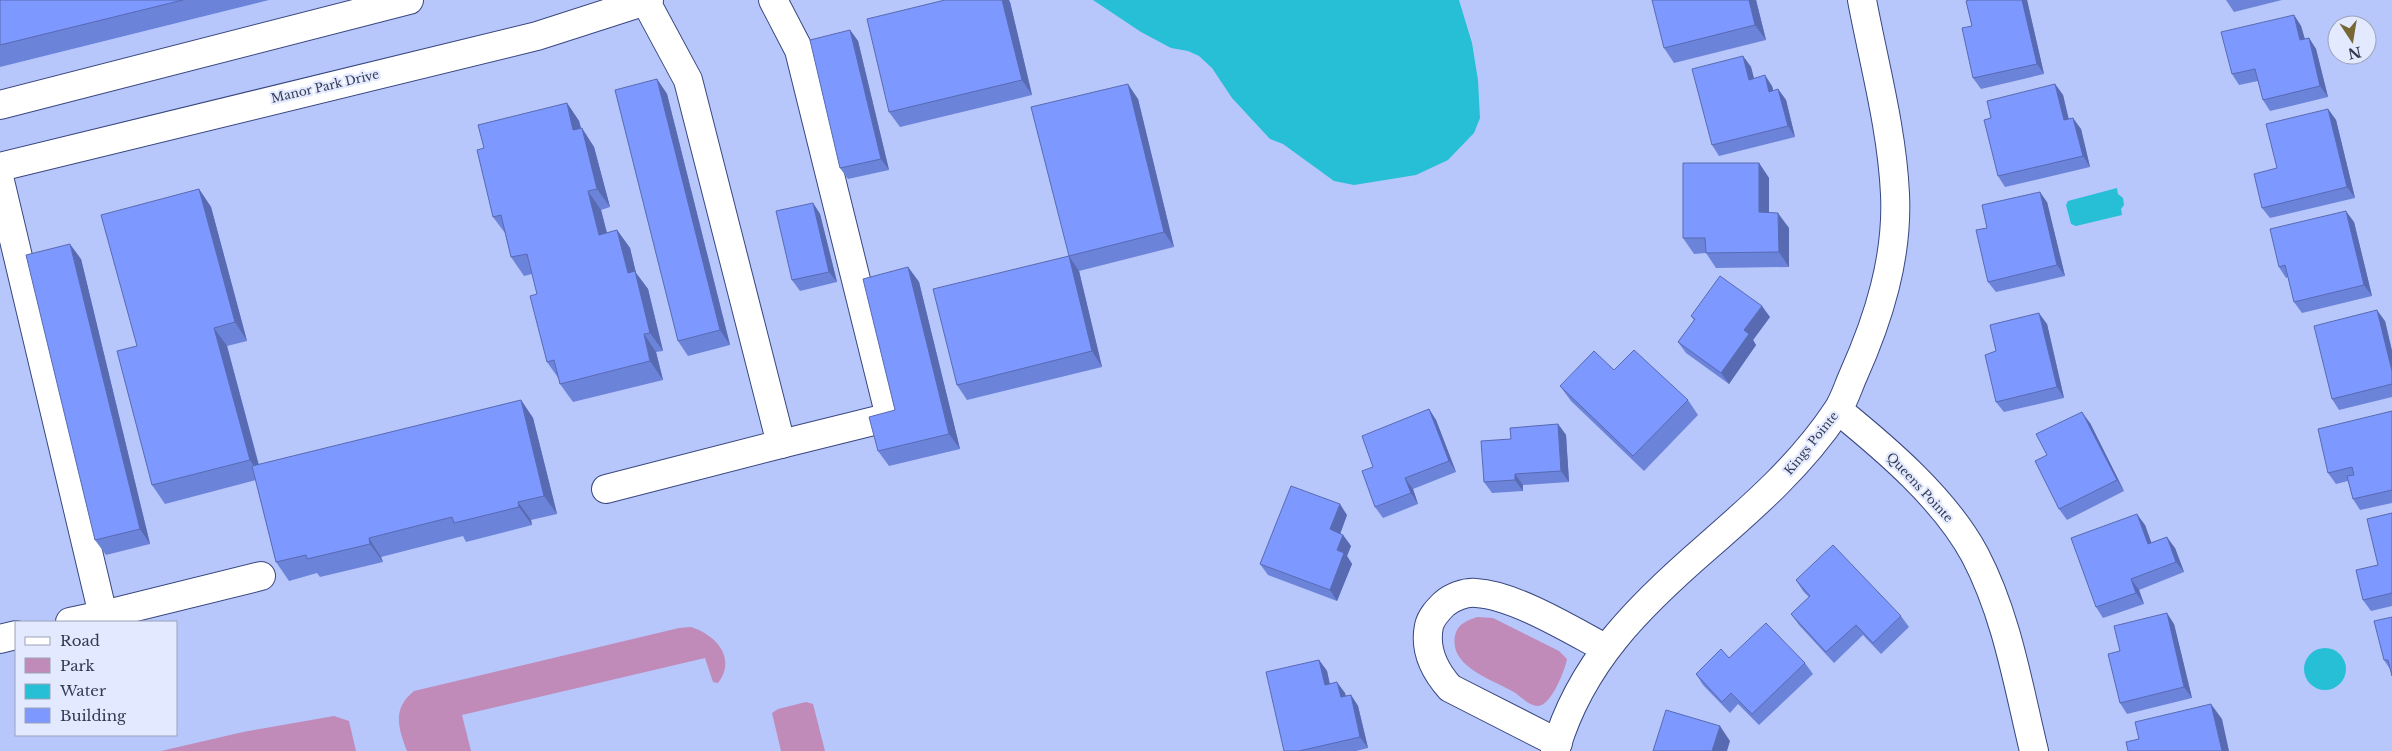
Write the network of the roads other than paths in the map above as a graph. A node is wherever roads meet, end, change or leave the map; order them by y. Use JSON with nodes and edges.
{"nodes":[{"id":1,"x":409,"y":0,"type":"edge"},
{"id":2,"x":774,"y":0,"type":"edge"},
{"id":3,"x":1862,"y":0,"type":"edge"},
{"id":4,"x":647,"y":1,"type":"edge"},
{"id":5,"x":0,"y":105,"type":"edge"},
{"id":6,"x":0,"y":167,"type":"edge"},
{"id":7,"x":0,"y":181,"type":"edge"},
{"id":8,"x":1838,"y":410,"type":"junction"},
{"id":9,"x":781,"y":444,"type":"junction"},
{"id":10,"x":606,"y":488,"type":"dead end"},
{"id":11,"x":261,"y":576,"type":"dead end"},
{"id":12,"x":102,"y":614,"type":"junction"},
{"id":13,"x":74,"y":621,"type":"edge"},
{"id":14,"x":15,"y":635,"type":"edge"},
{"id":15,"x":0,"y":639,"type":"edge"},
{"id":16,"x":1605,"y":648,"type":"junction"},
{"id":17,"x":1556,"y":747,"type":"edge"},
{"id":18,"x":2034,"y":751,"type":"edge"}],
"edges":[{"from":1,"to":5,"type":"street"},
{"from":2,"to":9,"type":"street"},
{"from":3,"to":8,"type":"street","name":"Kings Pointe"},
{"from":4,"to":6,"type":"street","name":"Manor Park Drive"},
{"from":4,"to":9,"type":"street"},
{"from":7,"to":12,"type":"street"},
{"from":8,"to":16,"type":"street","name":"Kings Pointe"},
{"from":8,"to":18,"type":"street","name":"Queens Pointe"},
{"from":9,"to":10,"type":"street"},
{"from":11,"to":12,"type":"street"},
{"from":12,"to":13,"type":"street"},
{"from":14,"to":15,"type":"street"},
{"from":16,"to":17,"type":"street","name":"Kings Pointe"},
{"from":16,"to":17,"type":"street"}]}
